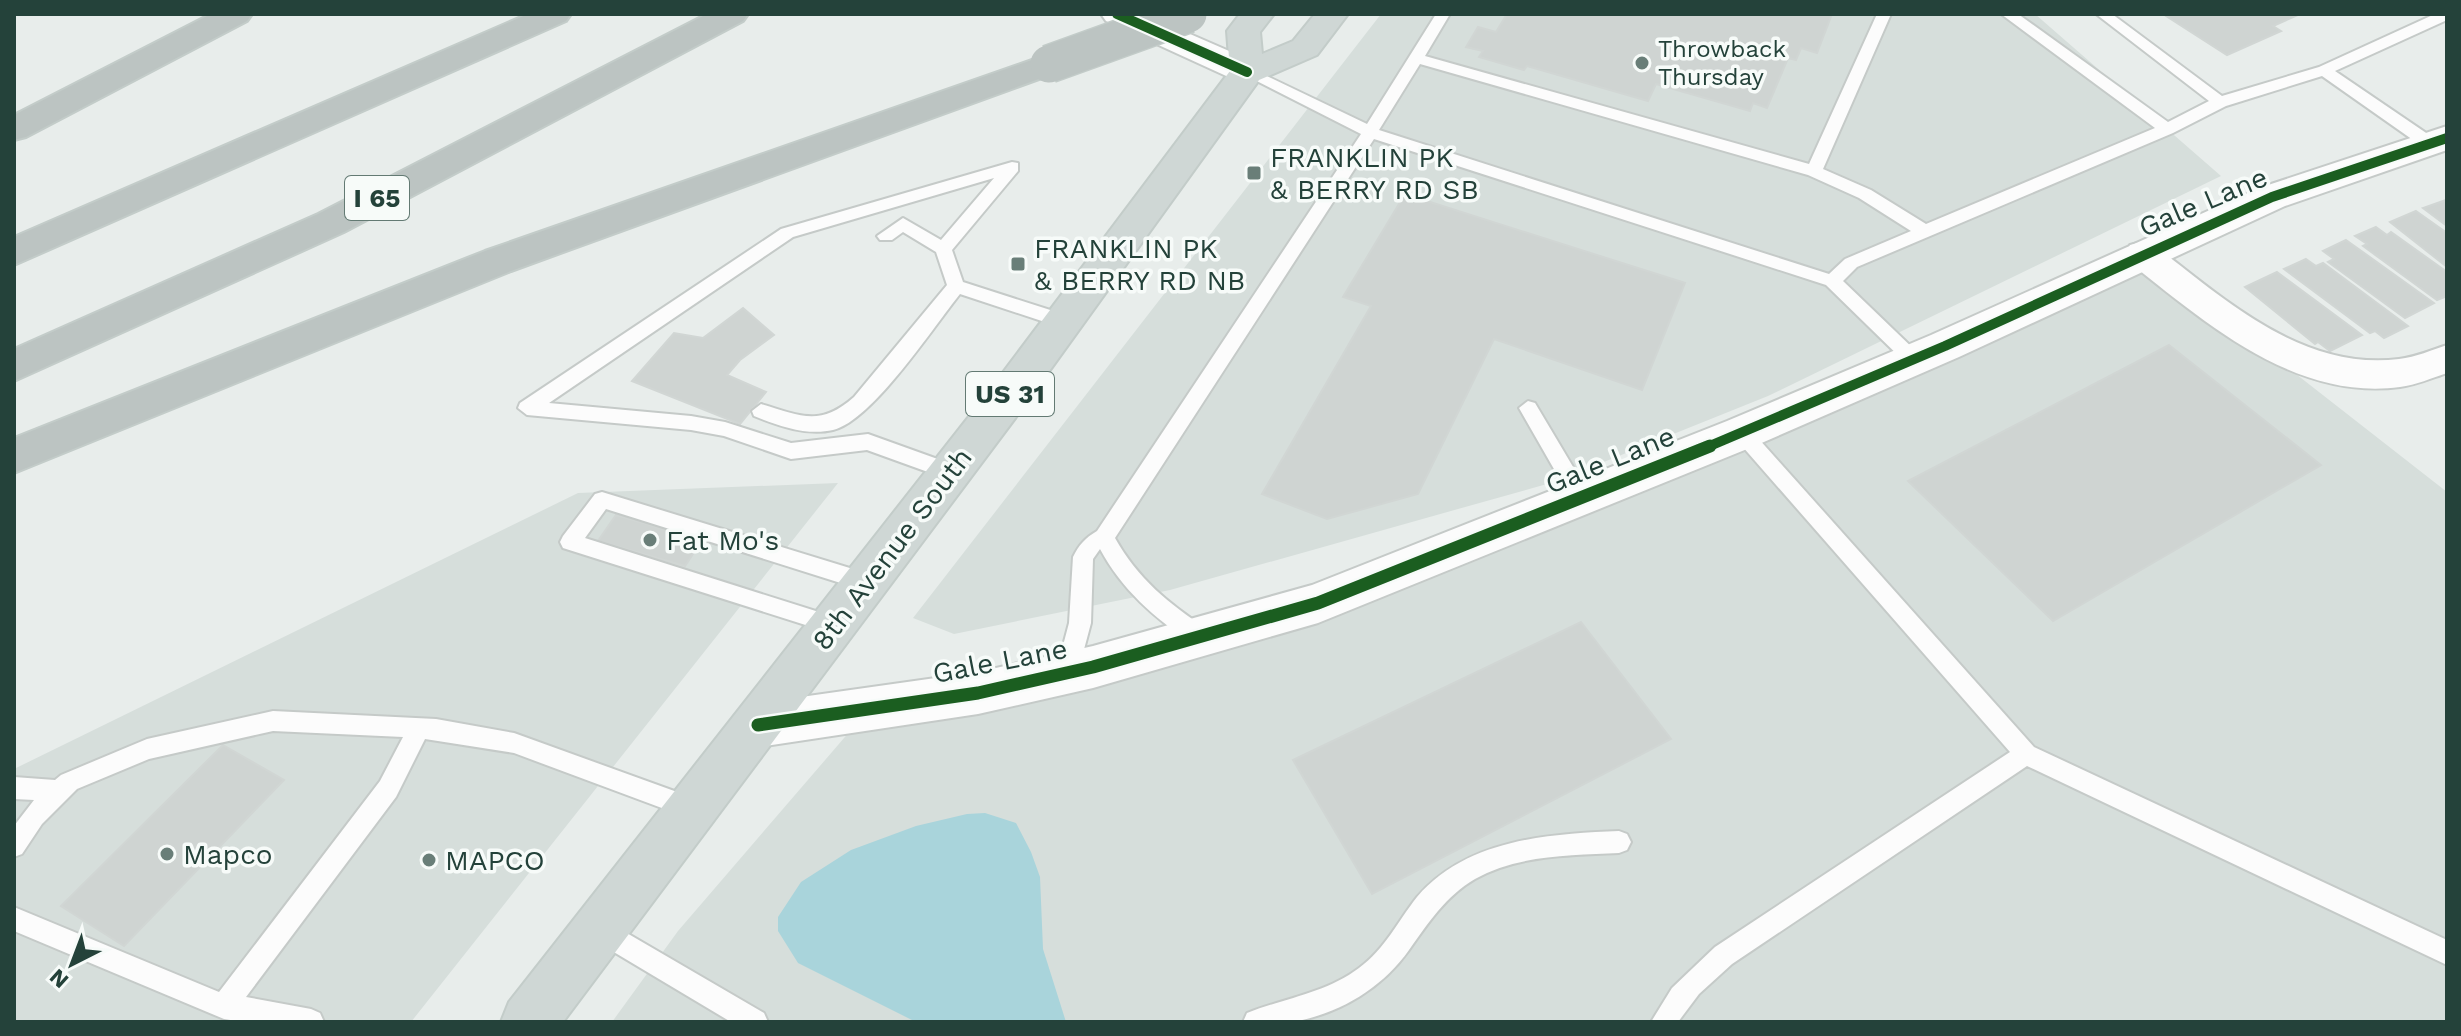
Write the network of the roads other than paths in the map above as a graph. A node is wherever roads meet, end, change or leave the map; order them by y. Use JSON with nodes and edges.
{"nodes":[{"id":1,"x":555,"y":14,"type":"edge"},
{"id":2,"x":732,"y":14,"type":"edge"},
{"id":3,"x":1117,"y":14,"type":"edge"},
{"id":4,"x":1188,"y":14,"type":"edge"},
{"id":5,"x":1258,"y":14,"type":"edge"},
{"id":6,"x":1332,"y":14,"type":"edge"},
{"id":7,"x":1443,"y":14,"type":"edge"},
{"id":8,"x":1884,"y":14,"type":"edge"},
{"id":9,"x":2008,"y":14,"type":"edge"},
{"id":10,"x":2103,"y":14,"type":"edge"},
{"id":11,"x":2447,"y":14,"type":"edge"},
{"id":12,"x":234,"y":15,"type":"edge"},
{"id":13,"x":1415,"y":58,"type":"junction"},
{"id":14,"x":2324,"y":70,"type":"junction"},
{"id":15,"x":1247,"y":72,"type":"junction"},
{"id":16,"x":2220,"y":102,"type":"junction"},
{"id":17,"x":14,"y":129,"type":"edge"},
{"id":18,"x":2167,"y":129,"type":"junction"},
{"id":19,"x":1370,"y":132,"type":"junction"},
{"id":20,"x":2438,"y":141,"type":"edge"},
{"id":21,"x":1814,"y":171,"type":"junction"},
{"id":22,"x":1924,"y":231,"type":"junction"},
{"id":23,"x":886,"y":236,"type":"dead end"},
{"id":24,"x":943,"y":249,"type":"junction"},
{"id":25,"x":14,"y":252,"type":"edge"},
{"id":26,"x":2142,"y":254,"type":"junction"},
{"id":27,"x":1832,"y":281,"type":"junction"},
{"id":28,"x":956,"y":286,"type":"junction"},
{"id":29,"x":1063,"y":321,"type":"junction"},
{"id":30,"x":2447,"y":359,"type":"edge"},
{"id":31,"x":1914,"y":360,"type":"junction"},
{"id":32,"x":14,"y":366,"type":"edge"},
{"id":33,"x":1528,"y":408,"type":"dead end"},
{"id":34,"x":761,"y":411,"type":"dead end"},
{"id":35,"x":1742,"y":433,"type":"junction"},
{"id":36,"x":14,"y":456,"type":"edge"},
{"id":37,"x":950,"y":472,"type":"junction"},
{"id":38,"x":1581,"y":498,"type":"junction"},
{"id":39,"x":1104,"y":537,"type":"junction"},
{"id":40,"x":866,"y":582,"type":"junction"},
{"id":41,"x":834,"y":625,"type":"junction"},
{"id":42,"x":1200,"y":636,"type":"junction"},
{"id":43,"x":1067,"y":672,"type":"junction"},
{"id":44,"x":758,"y":725,"type":"junction"},
{"id":45,"x":419,"y":728,"type":"junction"},
{"id":46,"x":2026,"y":754,"type":"junction"},
{"id":47,"x":14,"y":788,"type":"edge"},
{"id":48,"x":60,"y":791,"type":"junction"},
{"id":49,"x":694,"y":809,"type":"junction"},
{"id":50,"x":1619,"y":842,"type":"dead end"},
{"id":51,"x":14,"y":846,"type":"edge"},
{"id":52,"x":14,"y":919,"type":"edge"},
{"id":53,"x":601,"y":930,"type":"junction"},
{"id":54,"x":2447,"y":953,"type":"edge"},
{"id":55,"x":224,"y":1006,"type":"junction"},
{"id":56,"x":311,"y":1022,"type":"edge"},
{"id":57,"x":529,"y":1022,"type":"edge"},
{"id":58,"x":755,"y":1022,"type":"edge"},
{"id":59,"x":1256,"y":1022,"type":"edge"},
{"id":60,"x":1664,"y":1022,"type":"edge"}],
"edges":[{"from":1,"to":25,"type":"highway"},
{"from":2,"to":32,"type":"highway","number":"I 65"},
{"from":3,"to":15,"type":"street"},
{"from":4,"to":36,"type":"highway","bridge":true},
{"from":5,"to":15,"type":"main road"},
{"from":6,"to":15,"type":"main road"},
{"from":7,"to":13,"type":"lane"},
{"from":8,"to":21,"type":"lane"},
{"from":9,"to":18,"type":"lane"},
{"from":10,"to":16,"type":"lane"},
{"from":11,"to":14,"type":"lane"},
{"from":12,"to":17,"type":"highway"},
{"from":13,"to":19,"type":"lane"},
{"from":13,"to":21,"type":"lane"},
{"from":14,"to":16,"type":"lane"},
{"from":14,"to":20,"type":"lane"},
{"from":15,"to":19,"type":"lane"},
{"from":15,"to":29,"type":"main road","name":"8th Avenue South","number":"US 31"},
{"from":16,"to":18,"type":"lane"},
{"from":18,"to":22,"type":"lane"},
{"from":19,"to":27,"type":"lane"},
{"from":19,"to":39,"type":"lane"},
{"from":20,"to":26,"type":"street","name":"Gale Lane"},
{"from":21,"to":22,"type":"lane"},
{"from":22,"to":27,"type":"lane"},
{"from":23,"to":24,"type":"lane"},
{"from":24,"to":28,"type":"lane"},
{"from":24,"to":37,"type":"lane"},
{"from":26,"to":30,"type":"street"},
{"from":26,"to":31,"type":"street","name":"Gale Lane"},
{"from":27,"to":31,"type":"lane"},
{"from":28,"to":29,"type":"lane"},
{"from":28,"to":34,"type":"lane"},
{"from":29,"to":37,"type":"main road","name":"8th Avenue South","number":"US 31"},
{"from":31,"to":35,"type":"street","name":"Gale Lane"},
{"from":33,"to":38,"type":"lane"},
{"from":35,"to":38,"type":"street","name":"Gale Lane"},
{"from":35,"to":46,"type":"lane"},
{"from":37,"to":40,"type":"main road","name":"8th Avenue South","number":"US 31"},
{"from":38,"to":42,"type":"street","name":"Gale Lane"},
{"from":39,"to":42,"type":"lane"},
{"from":39,"to":43,"type":"lane"},
{"from":40,"to":41,"type":"main road","name":"8th Avenue South","number":"US 31"},
{"from":40,"to":41,"type":"lane"},
{"from":41,"to":44,"type":"main road","name":"8th Avenue South","number":"US 31"},
{"from":42,"to":43,"type":"street","name":"Gale Lane"},
{"from":43,"to":44,"type":"street","name":"Gale Lane"},
{"from":44,"to":49,"type":"main road","name":"8th Avenue South","number":"US 31"},
{"from":45,"to":48,"type":"lane"},
{"from":45,"to":49,"type":"lane"},
{"from":45,"to":55,"type":"lane"},
{"from":46,"to":54,"type":"lane"},
{"from":46,"to":60,"type":"lane"},
{"from":47,"to":48,"type":"lane"},
{"from":48,"to":51,"type":"lane"},
{"from":49,"to":53,"type":"main road","name":"8th Avenue South","number":"US 31"},
{"from":50,"to":59,"type":"lane"},
{"from":52,"to":55,"type":"lane"},
{"from":53,"to":57,"type":"main road","name":"8th Avenue South","number":"US 31"},
{"from":53,"to":58,"type":"lane"},
{"from":55,"to":56,"type":"lane"}]}
